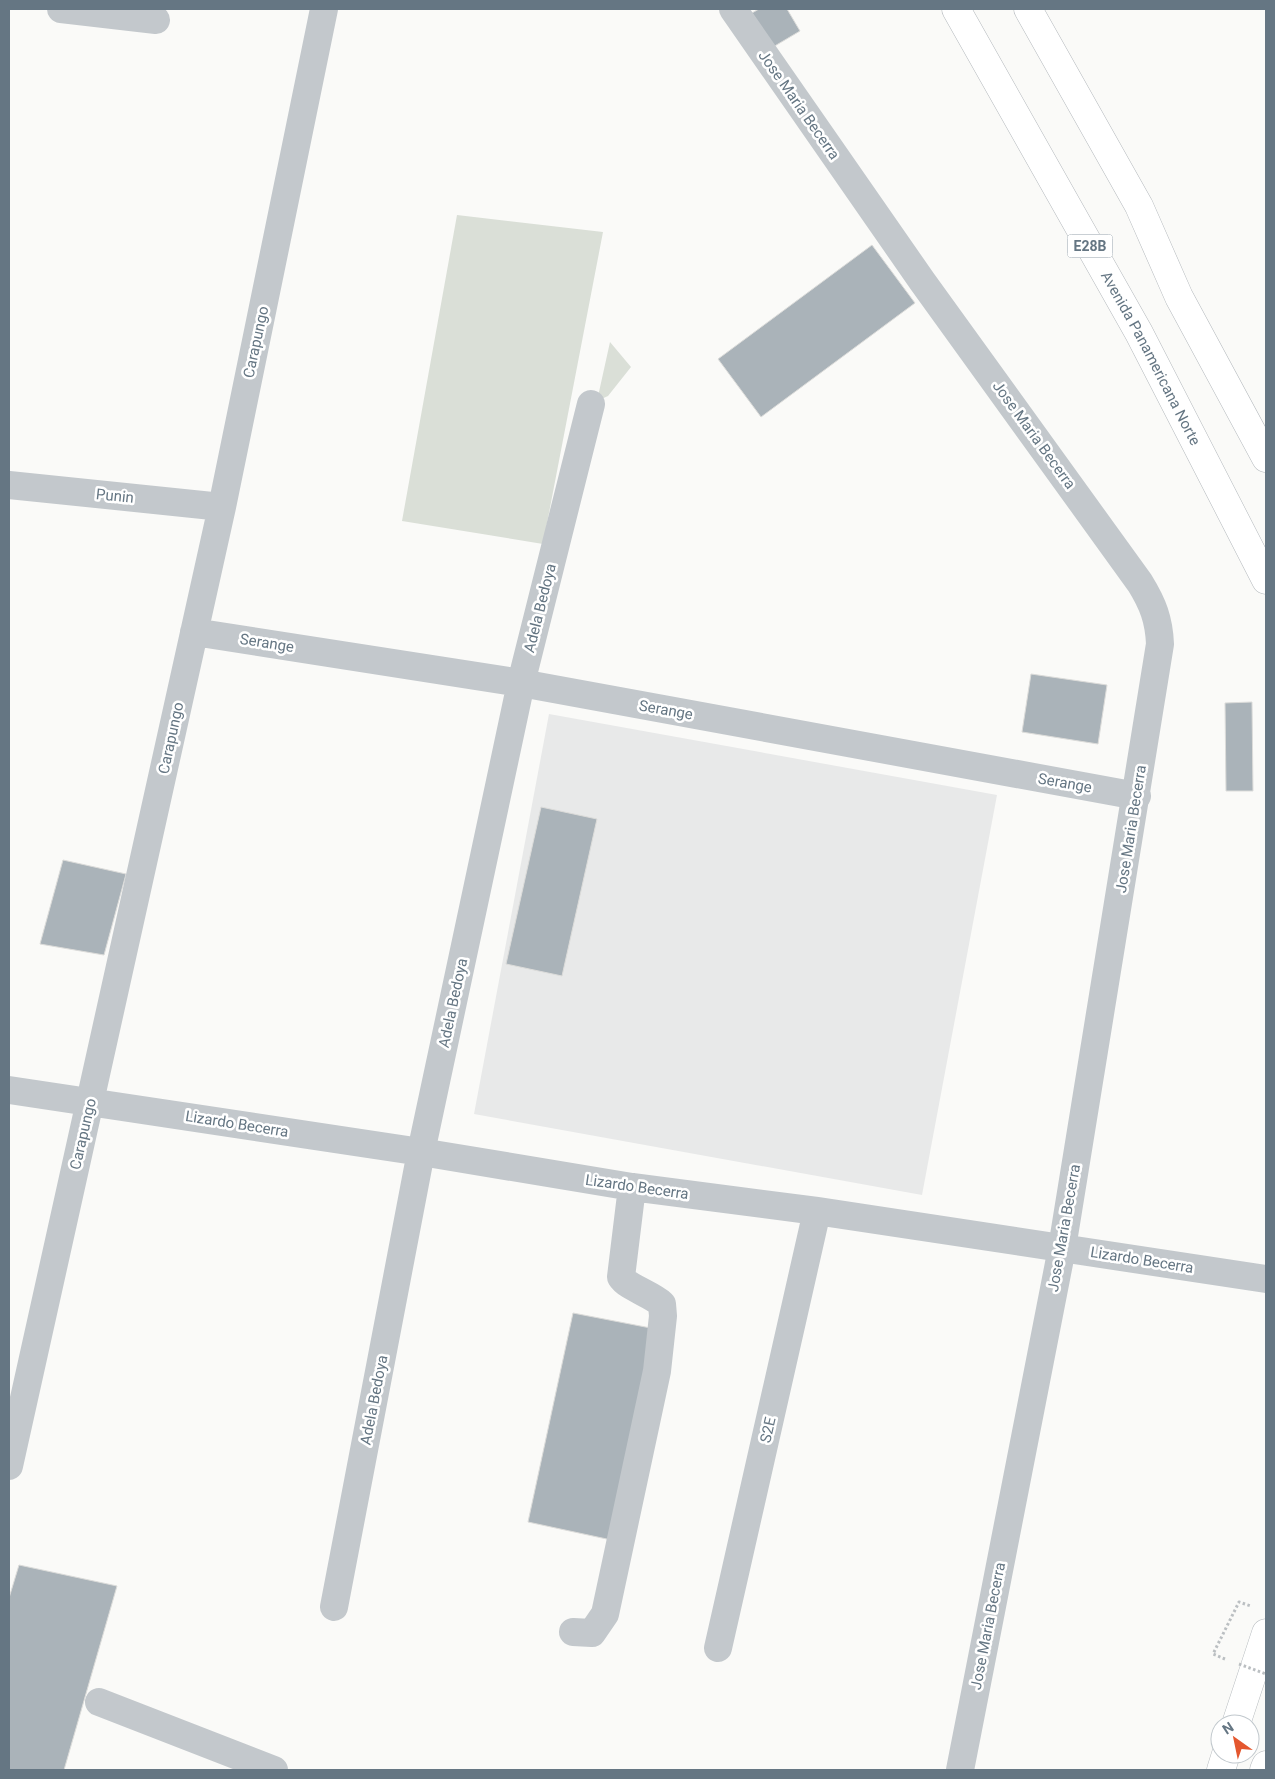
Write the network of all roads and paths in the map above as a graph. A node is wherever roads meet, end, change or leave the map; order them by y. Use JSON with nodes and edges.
{"nodes":[{"id":1,"x":61,"y":9,"type":"edge"},
{"id":2,"x":324,"y":9,"type":"edge"},
{"id":3,"x":732,"y":9,"type":"edge"},
{"id":4,"x":956,"y":9,"type":"edge"},
{"id":5,"x":1028,"y":9,"type":"edge"},
{"id":6,"x":156,"y":20,"type":"dead end"},
{"id":7,"x":592,"y":404,"type":"dead end"},
{"id":8,"x":1266,"y":458,"type":"edge"},
{"id":9,"x":9,"y":485,"type":"edge"},
{"id":10,"x":222,"y":507,"type":"junction"},
{"id":11,"x":1266,"y":580,"type":"edge"},
{"id":12,"x":194,"y":632,"type":"junction"},
{"id":13,"x":522,"y":683,"type":"junction"},
{"id":14,"x":1137,"y":796,"type":"junction"},
{"id":15,"x":9,"y":1090,"type":"edge"},
{"id":16,"x":90,"y":1102,"type":"junction"},
{"id":17,"x":421,"y":1152,"type":"junction"},
{"id":18,"x":632,"y":1187,"type":"junction"},
{"id":19,"x":817,"y":1211,"type":"junction"},
{"id":20,"x":1062,"y":1248,"type":"junction"},
{"id":21,"x":1266,"y":1279,"type":"edge"},
{"id":22,"x":9,"y":1466,"type":"edge"},
{"id":23,"x":334,"y":1607,"type":"dead end"},
{"id":24,"x":572,"y":1632,"type":"dead end"},
{"id":25,"x":1266,"y":1633,"type":"edge"},
{"id":26,"x":718,"y":1648,"type":"dead end"},
{"id":27,"x":1239,"y":1664,"type":"dead end"},
{"id":28,"x":1266,"y":1674,"type":"edge"},
{"id":29,"x":99,"y":1702,"type":"dead end"},
{"id":30,"x":1239,"y":1714,"type":"edge"},
{"id":31,"x":1266,"y":1765,"type":"edge"},
{"id":32,"x":274,"y":1770,"type":"edge"},
{"id":33,"x":960,"y":1770,"type":"edge"},
{"id":34,"x":1264,"y":1770,"type":"edge"}],
"edges":[{"from":1,"to":6,"type":"street"},
{"from":2,"to":10,"type":"street","name":"Carapungo"},
{"from":3,"to":14,"type":"street","name":"Jose Maria Becerra"},
{"from":4,"to":11,"type":"highway","name":"Avenida Panamericana Norte","number":"E28B"},
{"from":5,"to":8,"type":"highway"},
{"from":7,"to":13,"type":"street","name":"Adela Bedoya"},
{"from":9,"to":10,"type":"street","name":"Punin"},
{"from":10,"to":12,"type":"street","name":"Carapungo"},
{"from":12,"to":13,"type":"street","name":"Serange"},
{"from":12,"to":16,"type":"street","name":"Carapungo"},
{"from":13,"to":14,"type":"street","name":"Serange"},
{"from":13,"to":17,"type":"street","name":"Adela Bedoya"},
{"from":14,"to":20,"type":"street","name":"Jose Maria Becerra"},
{"from":15,"to":16,"type":"street","name":"Lizardo Becerra"},
{"from":16,"to":17,"type":"street","name":"Lizardo Becerra"},
{"from":16,"to":22,"type":"street","name":"Carapungo"},
{"from":17,"to":18,"type":"street","name":"Lizardo Becerra"},
{"from":17,"to":23,"type":"street","name":"Adela Bedoya"},
{"from":18,"to":19,"type":"street","name":"Lizardo Becerra"},
{"from":18,"to":24,"type":"street"},
{"from":19,"to":20,"type":"street","name":"Lizardo Becerra"},
{"from":19,"to":26,"type":"street","name":"S2E"},
{"from":20,"to":21,"type":"street","name":"Lizardo Becerra"},
{"from":20,"to":33,"type":"street","name":"Jose Maria Becerra"},
{"from":25,"to":30,"type":"highway"},
{"from":27,"to":28,"type":"path","bridge":true},
{"from":29,"to":32,"type":"street"},
{"from":31,"to":34,"type":"highway"}]}
